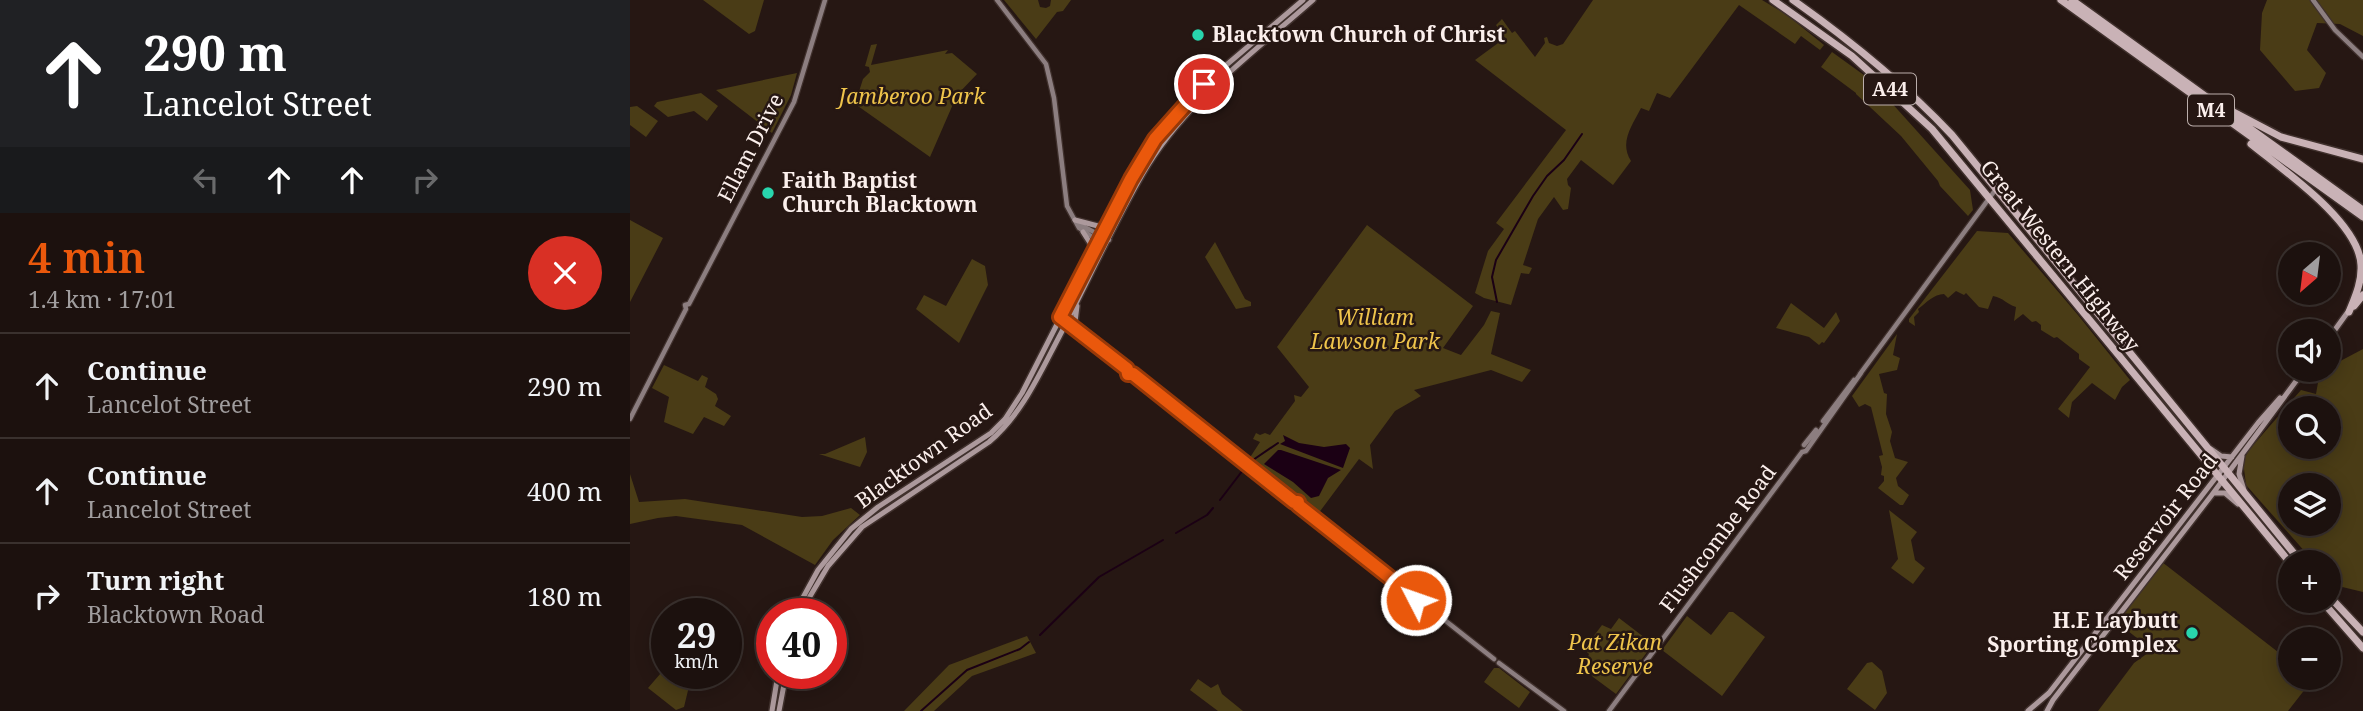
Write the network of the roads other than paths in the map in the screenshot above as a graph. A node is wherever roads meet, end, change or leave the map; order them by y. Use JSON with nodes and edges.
{"nodes":[{"id":1,"x":825,"y":0,"type":"edge"},
{"id":2,"x":997,"y":0,"type":"edge"},
{"id":3,"x":1303,"y":0,"type":"edge"},
{"id":4,"x":1313,"y":0,"type":"edge"},
{"id":5,"x":1773,"y":0,"type":"edge"},
{"id":6,"x":1793,"y":0,"type":"edge"},
{"id":7,"x":2061,"y":0,"type":"edge"},
{"id":8,"x":2072,"y":0,"type":"edge"},
{"id":9,"x":2313,"y":0,"type":"edge"},
{"id":10,"x":2363,"y":57,"type":"edge"},
{"id":11,"x":2210,"y":100,"type":"junction"},
{"id":12,"x":2213,"y":111,"type":"junction"},
{"id":13,"x":2363,"y":159,"type":"edge"},
{"id":14,"x":1997,"y":189,"type":"junction"},
{"id":15,"x":1990,"y":198,"type":"junction"},
{"id":16,"x":2363,"y":210,"type":"edge"},
{"id":17,"x":1980,"y":211,"type":"junction"},
{"id":18,"x":2004,"y":215,"type":"junction"},
{"id":19,"x":2363,"y":217,"type":"edge"},
{"id":20,"x":1111,"y":220,"type":"junction"},
{"id":21,"x":1076,"y":222,"type":"junction"},
{"id":22,"x":1083,"y":232,"type":"junction"},
{"id":23,"x":1104,"y":241,"type":"junction"},
{"id":24,"x":1091,"y":259,"type":"junction"},
{"id":25,"x":2363,"y":293,"type":"edge"},
{"id":26,"x":1077,"y":303,"type":"junction"},
{"id":27,"x":2348,"y":312,"type":"junction"},
{"id":28,"x":1060,"y":317,"type":"junction"},
{"id":29,"x":1067,"y":322,"type":"junction"},
{"id":30,"x":2341,"y":322,"type":"edge"},
{"id":31,"x":1078,"y":330,"type":"junction"},
{"id":32,"x":2294,"y":382,"type":"edge"},
{"id":33,"x":2295,"y":382,"type":"edge"},
{"id":34,"x":630,"y":419,"type":"edge"},
{"id":35,"x":2206,"y":446,"type":"junction"},
{"id":36,"x":2243,"y":453,"type":"junction"},
{"id":37,"x":2232,"y":457,"type":"junction"},
{"id":38,"x":2225,"y":470,"type":"junction"},
{"id":39,"x":2219,"y":478,"type":"junction"},
{"id":40,"x":2213,"y":494,"type":"junction"},
{"id":41,"x":2247,"y":496,"type":"junction"},
{"id":42,"x":2251,"y":515,"type":"junction"},
{"id":43,"x":2280,"y":550,"type":"edge"},
{"id":44,"x":2291,"y":550,"type":"edge"},
{"id":45,"x":803,"y":598,"type":"edge"},
{"id":46,"x":809,"y":598,"type":"edge"},
{"id":47,"x":2341,"y":609,"type":"edge"},
{"id":48,"x":2332,"y":613,"type":"edge"},
{"id":49,"x":2363,"y":632,"type":"edge"},
{"id":50,"x":2363,"y":648,"type":"edge"},
{"id":51,"x":776,"y":689,"type":"edge"},
{"id":52,"x":783,"y":689,"type":"edge"},
{"id":53,"x":2035,"y":706,"type":"junction"},
{"id":54,"x":779,"y":709,"type":"edge"},
{"id":55,"x":772,"y":711,"type":"edge"},
{"id":56,"x":1564,"y":711,"type":"edge"},
{"id":57,"x":1609,"y":711,"type":"edge"},
{"id":58,"x":2028,"y":711,"type":"edge"},
{"id":59,"x":2045,"y":711,"type":"edge"}],
"edges":[{"from":1,"to":34,"type":"street","name":"Ellam Drive"},
{"from":2,"to":21,"type":"street"},
{"from":3,"to":20,"type":"main road"},
{"from":4,"to":23,"type":"main road"},
{"from":5,"to":15,"type":"highway","name":"Great Western Highway","number":"A44"},
{"from":6,"to":14,"type":"highway","name":"Great Western Highway","number":"A44"},
{"from":7,"to":12,"type":"highway","number":"M4"},
{"from":8,"to":11,"type":"highway","number":"M4"},
{"from":9,"to":10,"type":"street"},
{"from":11,"to":13,"type":"highway"},
{"from":11,"to":16,"type":"highway","number":"M4"},
{"from":12,"to":19,"type":"highway","number":"M4"},
{"from":12,"to":27,"type":"highway"},
{"from":14,"to":15,"type":"street"},
{"from":14,"to":35,"type":"highway","name":"Great Western Highway","number":"A44"},
{"from":15,"to":17,"type":"street"},
{"from":15,"to":18,"type":"highway","name":"Great Western Highway","number":"A44"},
{"from":17,"to":18,"type":"street"},
{"from":17,"to":57,"type":"street","name":"Flushcombe Road"},
{"from":18,"to":39,"type":"highway","name":"Great Western Highway","number":"A44"},
{"from":20,"to":21,"type":"main road"},
{"from":20,"to":23,"type":"main road"},
{"from":21,"to":22,"type":"street"},
{"from":21,"to":23,"type":"street"},
{"from":22,"to":23,"type":"street"},
{"from":22,"to":24,"type":"main road"},
{"from":23,"to":24,"type":"main road","name":"Blacktown Road"},
{"from":23,"to":26,"type":"main road"},
{"from":24,"to":28,"type":"main road","name":"Blacktown Road"},
{"from":25,"to":27,"type":"highway"},
{"from":26,"to":29,"type":"main road"},
{"from":26,"to":31,"type":"main road"},
{"from":27,"to":30,"type":"main road"},
{"from":28,"to":29,"type":"street"},
{"from":28,"to":45,"type":"main road","name":"Blacktown Road"},
{"from":29,"to":31,"type":"street"},
{"from":29,"to":46,"type":"main road"},
{"from":31,"to":56,"type":"street"},
{"from":32,"to":37,"type":"main road","name":"Reservoir Road"},
{"from":33,"to":36,"type":"main road","name":"Reservoir Road"},
{"from":35,"to":37,"type":"main road"},
{"from":35,"to":38,"type":"highway","name":"Great Western Highway","number":"A44"},
{"from":36,"to":38,"type":"main road","name":"Reservoir Road"},
{"from":36,"to":41,"type":"main road"},
{"from":37,"to":38,"type":"main road","name":"Reservoir Road"},
{"from":38,"to":39,"type":"main road","name":"Reservoir Road"},
{"from":38,"to":41,"type":"highway","name":"Great Western Highway","number":"A44"},
{"from":39,"to":40,"type":"main road","name":"Reservoir Road"},
{"from":39,"to":42,"type":"highway","name":"Great Western Highway","number":"A44"},
{"from":39,"to":53,"type":"main road","name":"Reservoir Road"},
{"from":40,"to":42,"type":"main road"},
{"from":40,"to":59,"type":"main road","name":"Reservoir Road"},
{"from":41,"to":44,"type":"highway","name":"Great Western Highway","number":"A44"},
{"from":42,"to":43,"type":"highway","name":"Great Western Highway","number":"A44"},
{"from":47,"to":49,"type":"highway"},
{"from":48,"to":50,"type":"highway"},
{"from":51,"to":55,"type":"main road"},
{"from":52,"to":54,"type":"main road"},
{"from":53,"to":58,"type":"main road","name":"Reservoir Road"},
{"from":53,"to":59,"type":"main road"}]}
